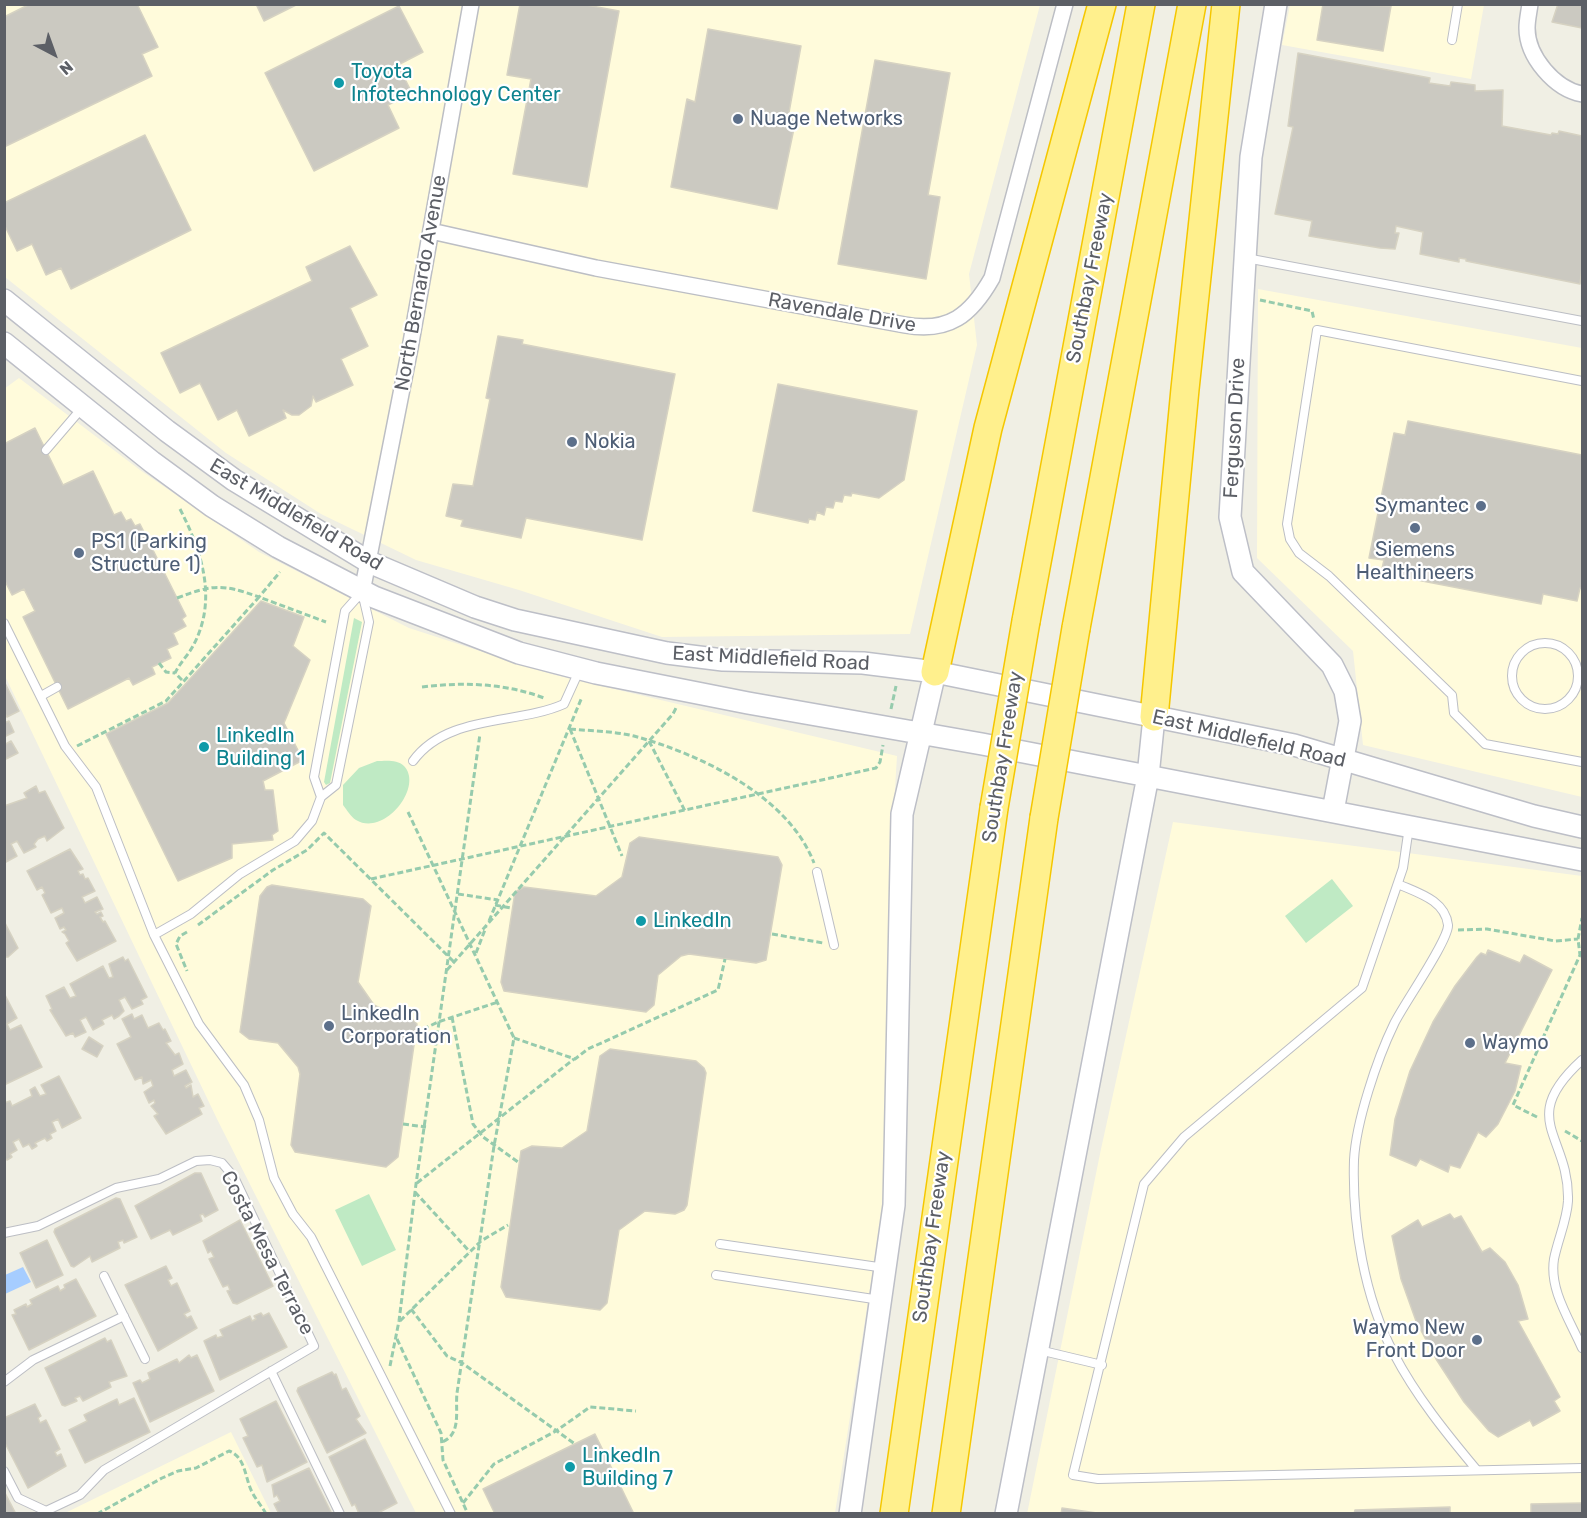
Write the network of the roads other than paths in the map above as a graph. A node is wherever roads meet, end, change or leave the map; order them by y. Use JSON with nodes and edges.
{"nodes":[{"id":1,"x":471,"y":4,"type":"edge"},
{"id":2,"x":1065,"y":4,"type":"edge"},
{"id":3,"x":1102,"y":4,"type":"edge"},
{"id":4,"x":1141,"y":4,"type":"edge"},
{"id":5,"x":1192,"y":4,"type":"edge"},
{"id":6,"x":1226,"y":4,"type":"edge"},
{"id":7,"x":1276,"y":4,"type":"edge"},
{"id":8,"x":1458,"y":4,"type":"edge"},
{"id":9,"x":1530,"y":4,"type":"edge"},
{"id":10,"x":1452,"y":40,"type":"dead end"},
{"id":11,"x":1582,"y":94,"type":"edge"},
{"id":12,"x":431,"y":231,"type":"junction"},
{"id":13,"x":1245,"y":257,"type":"junction"},
{"id":14,"x":4,"y":300,"type":"edge"},
{"id":15,"x":1582,"y":321,"type":"edge"},
{"id":16,"x":4,"y":343,"type":"edge"},
{"id":17,"x":1582,"y":381,"type":"edge"},
{"id":18,"x":83,"y":407,"type":"junction"},
{"id":19,"x":46,"y":450,"type":"dead end"},
{"id":20,"x":369,"y":562,"type":"junction"},
{"id":21,"x":362,"y":592,"type":"junction"},
{"id":22,"x":4,"y":623,"type":"edge"},
{"id":23,"x":586,"y":670,"type":"junction"},
{"id":24,"x":935,"y":672,"type":"junction"},
{"id":25,"x":57,"y":687,"type":"dead end"},
{"id":26,"x":1579,"y":691,"type":"edge"},
{"id":27,"x":41,"y":696,"type":"junction"},
{"id":28,"x":1154,"y":717,"type":"junction"},
{"id":29,"x":920,"y":732,"type":"junction"},
{"id":30,"x":1343,"y":759,"type":"junction"},
{"id":31,"x":413,"y":762,"type":"dead end"},
{"id":32,"x":1582,"y":762,"type":"edge"},
{"id":33,"x":1148,"y":776,"type":"junction"},
{"id":34,"x":321,"y":797,"type":"junction"},
{"id":35,"x":1332,"y":811,"type":"junction"},
{"id":36,"x":1409,"y":826,"type":"junction"},
{"id":37,"x":1582,"y":827,"type":"edge"},
{"id":38,"x":1582,"y":860,"type":"edge"},
{"id":39,"x":818,"y":872,"type":"road end"},
{"id":40,"x":1398,"y":884,"type":"junction"},
{"id":41,"x":154,"y":935,"type":"junction"},
{"id":42,"x":834,"y":945,"type":"road end"},
{"id":43,"x":1582,"y":1060,"type":"edge"},
{"id":44,"x":4,"y":1233,"type":"edge"},
{"id":45,"x":720,"y":1244,"type":"dead end"},
{"id":46,"x":886,"y":1269,"type":"junction"},
{"id":47,"x":716,"y":1275,"type":"dead end"},
{"id":48,"x":104,"y":1276,"type":"dead end"},
{"id":49,"x":882,"y":1300,"type":"junction"},
{"id":50,"x":124,"y":1316,"type":"junction"},
{"id":51,"x":1582,"y":1348,"type":"edge"},
{"id":52,"x":1038,"y":1350,"type":"junction"},
{"id":53,"x":145,"y":1359,"type":"dead end"},
{"id":54,"x":1102,"y":1365,"type":"junction"},
{"id":55,"x":271,"y":1371,"type":"junction"},
{"id":56,"x":4,"y":1382,"type":"edge"},
{"id":57,"x":1582,"y":1468,"type":"edge"},
{"id":58,"x":1476,"y":1469,"type":"junction"},
{"id":59,"x":4,"y":1471,"type":"edge"},
{"id":60,"x":340,"y":1514,"type":"edge"},
{"id":61,"x":451,"y":1514,"type":"edge"},
{"id":62,"x":850,"y":1514,"type":"edge"},
{"id":63,"x":894,"y":1514,"type":"edge"},
{"id":64,"x":946,"y":1514,"type":"edge"},
{"id":65,"x":1006,"y":1514,"type":"edge"}],
"edges":[{"from":1,"to":12,"type":"street","name":"North Bernardo Avenue"},
{"from":2,"to":12,"type":"street","name":"Ravendale Drive"},
{"from":3,"to":24,"type":"highway"},
{"from":4,"to":63,"type":"highway","name":"Southbay Freeway","bridge":true},
{"from":5,"to":64,"type":"highway","bridge":true},
{"from":6,"to":28,"type":"highway"},
{"from":7,"to":13,"type":"main road","name":"Ferguson Drive"},
{"from":8,"to":10,"type":"lane"},
{"from":9,"to":11,"type":"street"},
{"from":12,"to":20,"type":"street","name":"North Bernardo Avenue"},
{"from":13,"to":15,"type":"lane"},
{"from":13,"to":30,"type":"main road","name":"Ferguson Drive"},
{"from":14,"to":20,"type":"main road","name":"East Middlefield Road"},
{"from":16,"to":18,"type":"main road","name":"East Middlefield Road"},
{"from":17,"to":32,"type":"lane"},
{"from":18,"to":19,"type":"lane"},
{"from":18,"to":21,"type":"main road","name":"East Middlefield Road"},
{"from":20,"to":21,"type":"street","name":"North Bernardo Avenue"},
{"from":20,"to":24,"type":"main road","name":"East Middlefield Road"},
{"from":21,"to":23,"type":"main road","name":"East Middlefield Road"},
{"from":21,"to":34,"type":"lane"},
{"from":21,"to":34,"type":"lane"},
{"from":22,"to":27,"type":"lane"},
{"from":23,"to":29,"type":"main road","name":"East Middlefield Road"},
{"from":23,"to":31,"type":"lane"},
{"from":24,"to":28,"type":"main road","name":"East Middlefield Road"},
{"from":24,"to":29,"type":"main road"},
{"from":25,"to":27,"type":"lane"},
{"from":26,"to":26,"type":"lane"},
{"from":27,"to":41,"type":"lane"},
{"from":28,"to":30,"type":"main road","name":"East Middlefield Road"},
{"from":28,"to":33,"type":"main road"},
{"from":29,"to":33,"type":"main road","name":"East Middlefield Road"},
{"from":29,"to":46,"type":"main road"},
{"from":30,"to":35,"type":"main road","name":"Ferguson Drive"},
{"from":30,"to":37,"type":"main road","name":"East Middlefield Road"},
{"from":33,"to":35,"type":"main road","name":"East Middlefield Road"},
{"from":33,"to":52,"type":"main road"},
{"from":34,"to":41,"type":"lane"},
{"from":35,"to":36,"type":"main road","name":"East Middlefield Road"},
{"from":36,"to":38,"type":"main road","name":"East Middlefield Road"},
{"from":36,"to":40,"type":"lane"},
{"from":39,"to":42,"type":"lane"},
{"from":40,"to":54,"type":"lane"},
{"from":40,"to":58,"type":"lane"},
{"from":41,"to":61,"type":"lane"},
{"from":43,"to":51,"type":"lane"},
{"from":44,"to":55,"type":"lane","name":"Costa Mesa Terrace"},
{"from":45,"to":46,"type":"lane"},
{"from":46,"to":49,"type":"main road"},
{"from":47,"to":49,"type":"lane"},
{"from":48,"to":50,"type":"lane"},
{"from":49,"to":62,"type":"main road"},
{"from":50,"to":53,"type":"lane"},
{"from":50,"to":56,"type":"lane"},
{"from":52,"to":54,"type":"lane"},
{"from":52,"to":65,"type":"main road"},
{"from":54,"to":58,"type":"lane"},
{"from":55,"to":59,"type":"lane","name":"Costa Mesa Terrace"},
{"from":55,"to":60,"type":"lane"},
{"from":57,"to":58,"type":"lane"}]}
